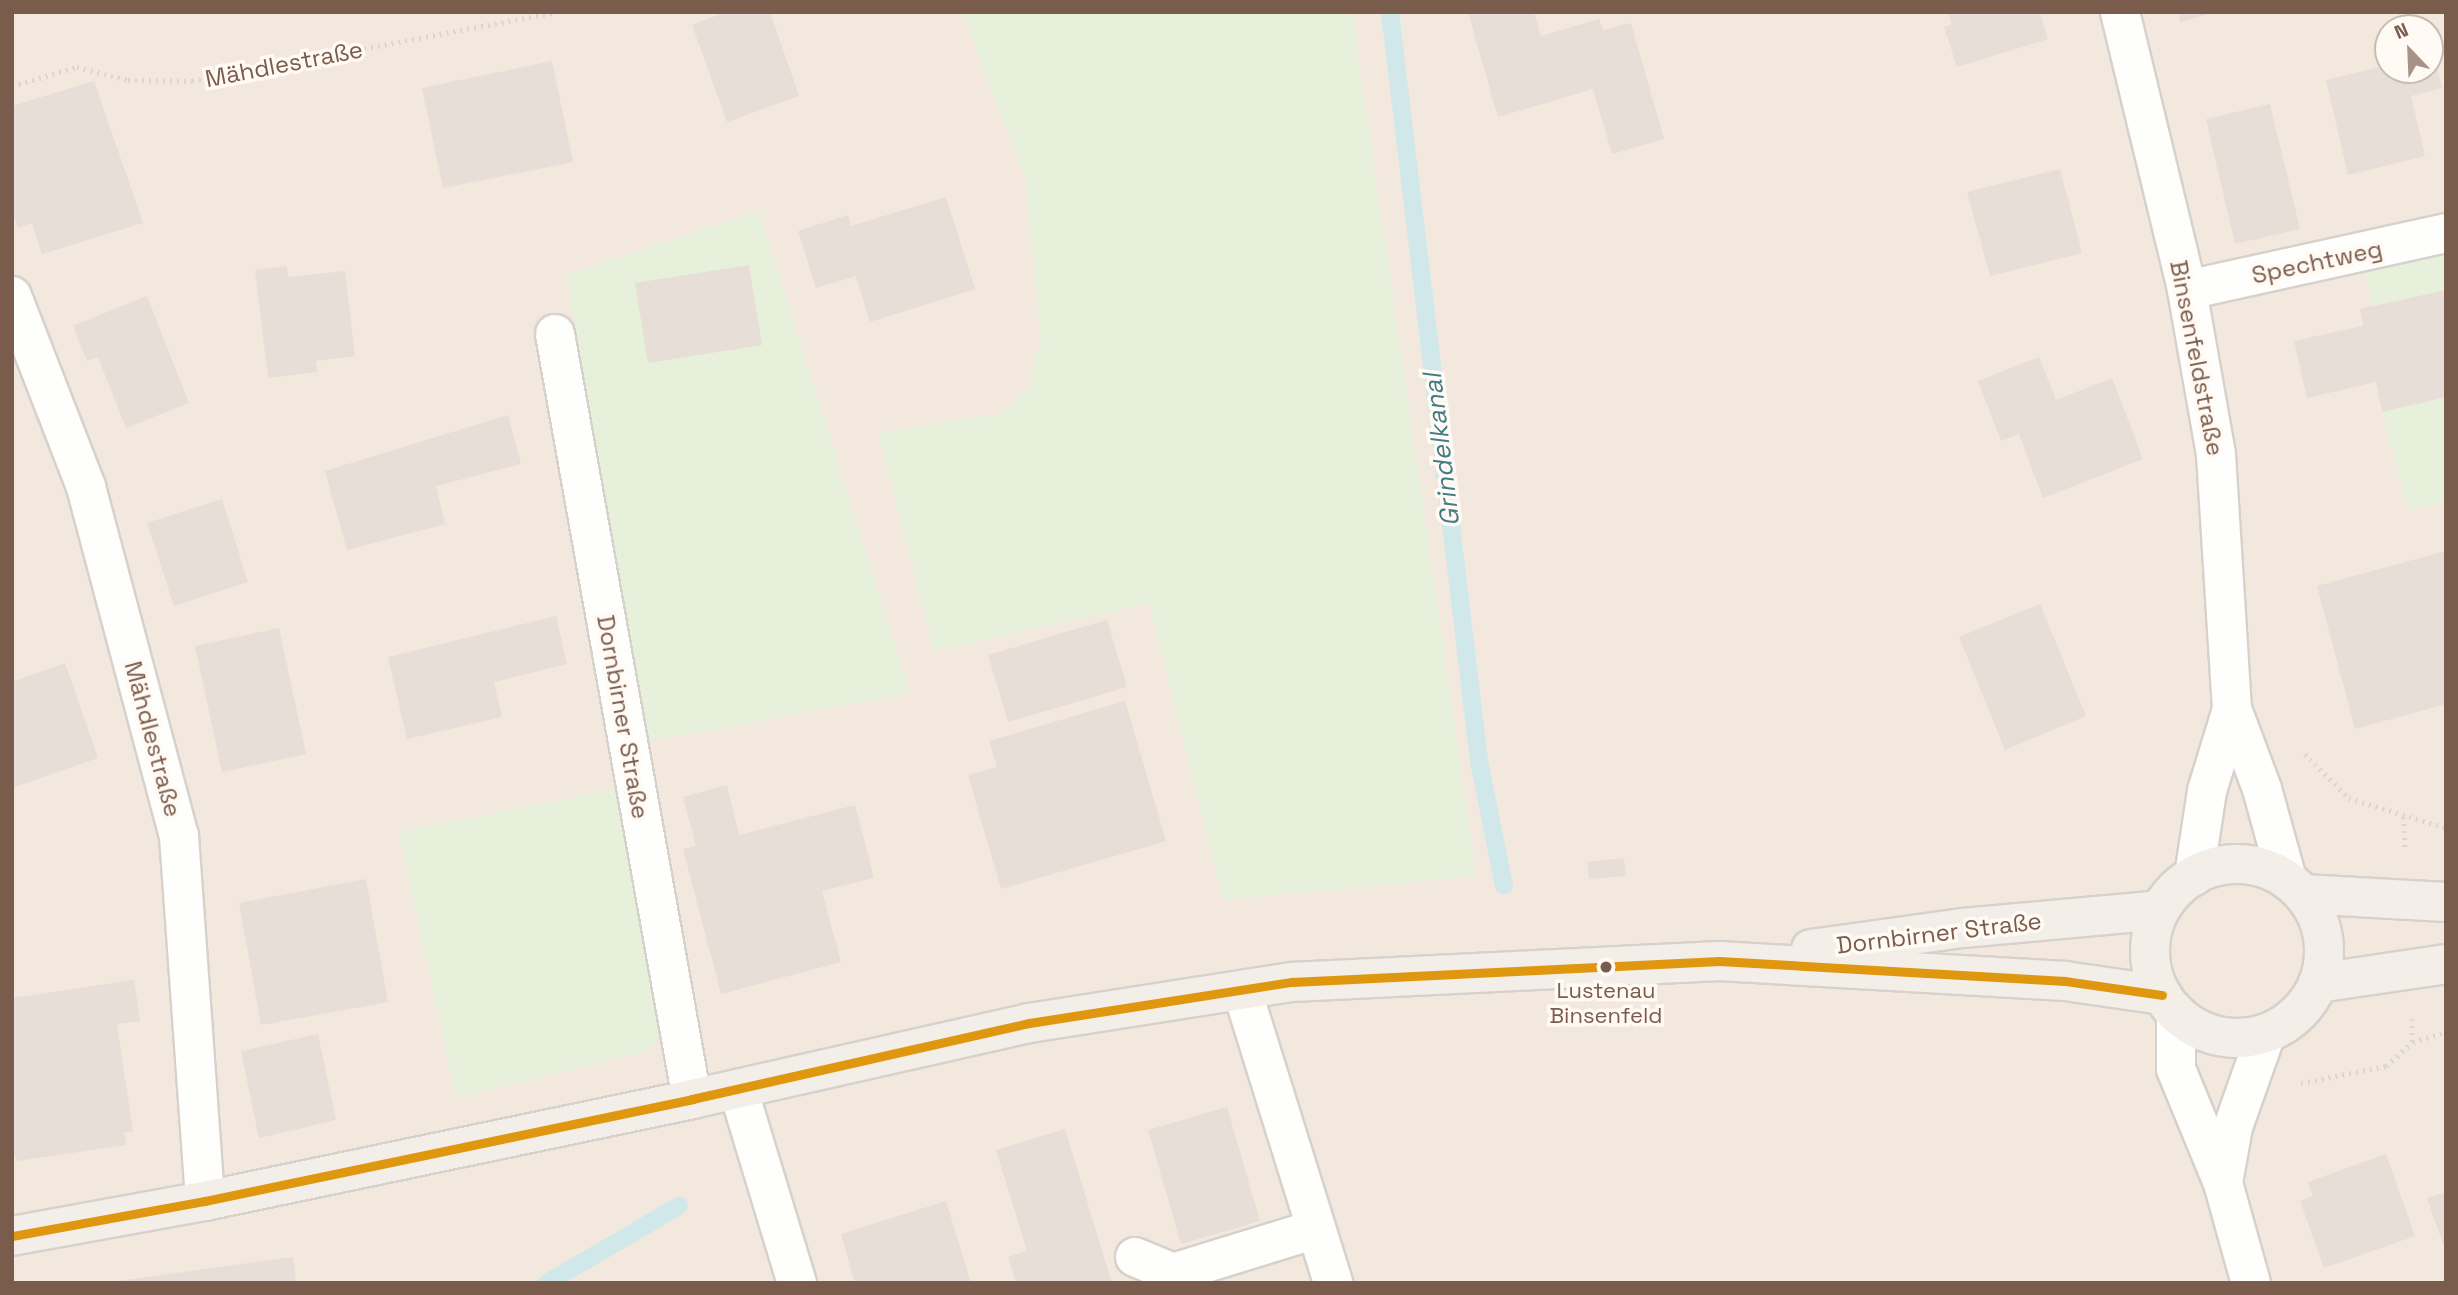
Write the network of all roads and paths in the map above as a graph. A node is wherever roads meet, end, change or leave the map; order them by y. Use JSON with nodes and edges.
{"nodes":[{"id":1,"x":557,"y":12,"type":"edge"},
{"id":2,"x":2120,"y":12,"type":"edge"},
{"id":3,"x":12,"y":86,"type":"edge"},
{"id":4,"x":2446,"y":233,"type":"edge"},
{"id":5,"x":2187,"y":290,"type":"junction"},
{"id":6,"x":12,"y":296,"type":"edge"},
{"id":7,"x":555,"y":334,"type":"dead end"},
{"id":8,"x":2232,"y":709,"type":"junction"},
{"id":9,"x":2321,"y":774,"type":"dead end"},
{"id":10,"x":2446,"y":828,"type":"edge"},
{"id":11,"x":2193,"y":876,"type":"junction"},
{"id":12,"x":2295,"y":886,"type":"junction"},
{"id":13,"x":2446,"y":902,"type":"edge"},
{"id":14,"x":2160,"y":910,"type":"junction"},
{"id":15,"x":1719,"y":961,"type":"junction"},
{"id":16,"x":2446,"y":964,"type":"edge"},
{"id":17,"x":2318,"y":983,"type":"junction"},
{"id":18,"x":1242,"y":990,"type":"junction"},
{"id":19,"x":2169,"y":1004,"type":"junction"},
{"id":20,"x":2446,"y":1032,"type":"edge"},
{"id":21,"x":2266,"y":1034,"type":"junction"},
{"id":22,"x":2290,"y":1086,"type":"dead end"},
{"id":23,"x":738,"y":1089,"type":"junction"},
{"id":24,"x":692,"y":1099,"type":"junction"},
{"id":25,"x":2222,"y":1184,"type":"junction"},
{"id":26,"x":205,"y":1201,"type":"junction"},
{"id":27,"x":1317,"y":1228,"type":"junction"},
{"id":28,"x":12,"y":1236,"type":"edge"},
{"id":29,"x":1135,"y":1257,"type":"dead end"},
{"id":30,"x":797,"y":1283,"type":"edge"},
{"id":31,"x":1333,"y":1283,"type":"edge"},
{"id":32,"x":2251,"y":1283,"type":"edge"}],
"edges":[{"from":1,"to":3,"type":"path","name":"Mähdlestraße"},
{"from":2,"to":5,"type":"street","name":"Binsenfeldstraße"},
{"from":4,"to":5,"type":"street","name":"Spechtweg"},
{"from":5,"to":8,"type":"street","name":"Binsenfeldstraße"},
{"from":6,"to":26,"type":"street","name":"Mähdlestraße"},
{"from":7,"to":24,"type":"street","name":"Dornbirner Straße"},
{"from":8,"to":11,"type":"street","name":"Binsenfeldstraße"},
{"from":8,"to":12,"type":"street","name":"Binsenfeldstraße"},
{"from":9,"to":10,"type":"path"},
{"from":11,"to":12,"type":"main road"},
{"from":11,"to":14,"type":"main road"},
{"from":12,"to":13,"type":"main road"},
{"from":12,"to":17,"type":"main road","name":"Dornbirner Straße"},
{"from":14,"to":15,"type":"main road","name":"Dornbirner Straße"},
{"from":14,"to":19,"type":"main road"},
{"from":15,"to":18,"type":"main road","name":"Dornbirner Straße"},
{"from":15,"to":19,"type":"main road","name":"Dornbirner Straße"},
{"from":16,"to":17,"type":"main road"},
{"from":17,"to":21,"type":"main road","name":"Dornbirner Straße"},
{"from":18,"to":23,"type":"main road","name":"Dornbirner Straße"},
{"from":18,"to":27,"type":"street"},
{"from":19,"to":21,"type":"main road","name":"Dornbirner Straße"},
{"from":19,"to":25,"type":"street"},
{"from":20,"to":22,"type":"path"},
{"from":21,"to":25,"type":"street"},
{"from":23,"to":24,"type":"main road","name":"Dornbirner Straße"},
{"from":23,"to":30,"type":"street"},
{"from":24,"to":26,"type":"main road","name":"Dornbirner Straße"},
{"from":25,"to":32,"type":"street"},
{"from":26,"to":28,"type":"main road","name":"Dornbirner Straße"},
{"from":27,"to":29,"type":"street"},
{"from":27,"to":31,"type":"street"}]}
